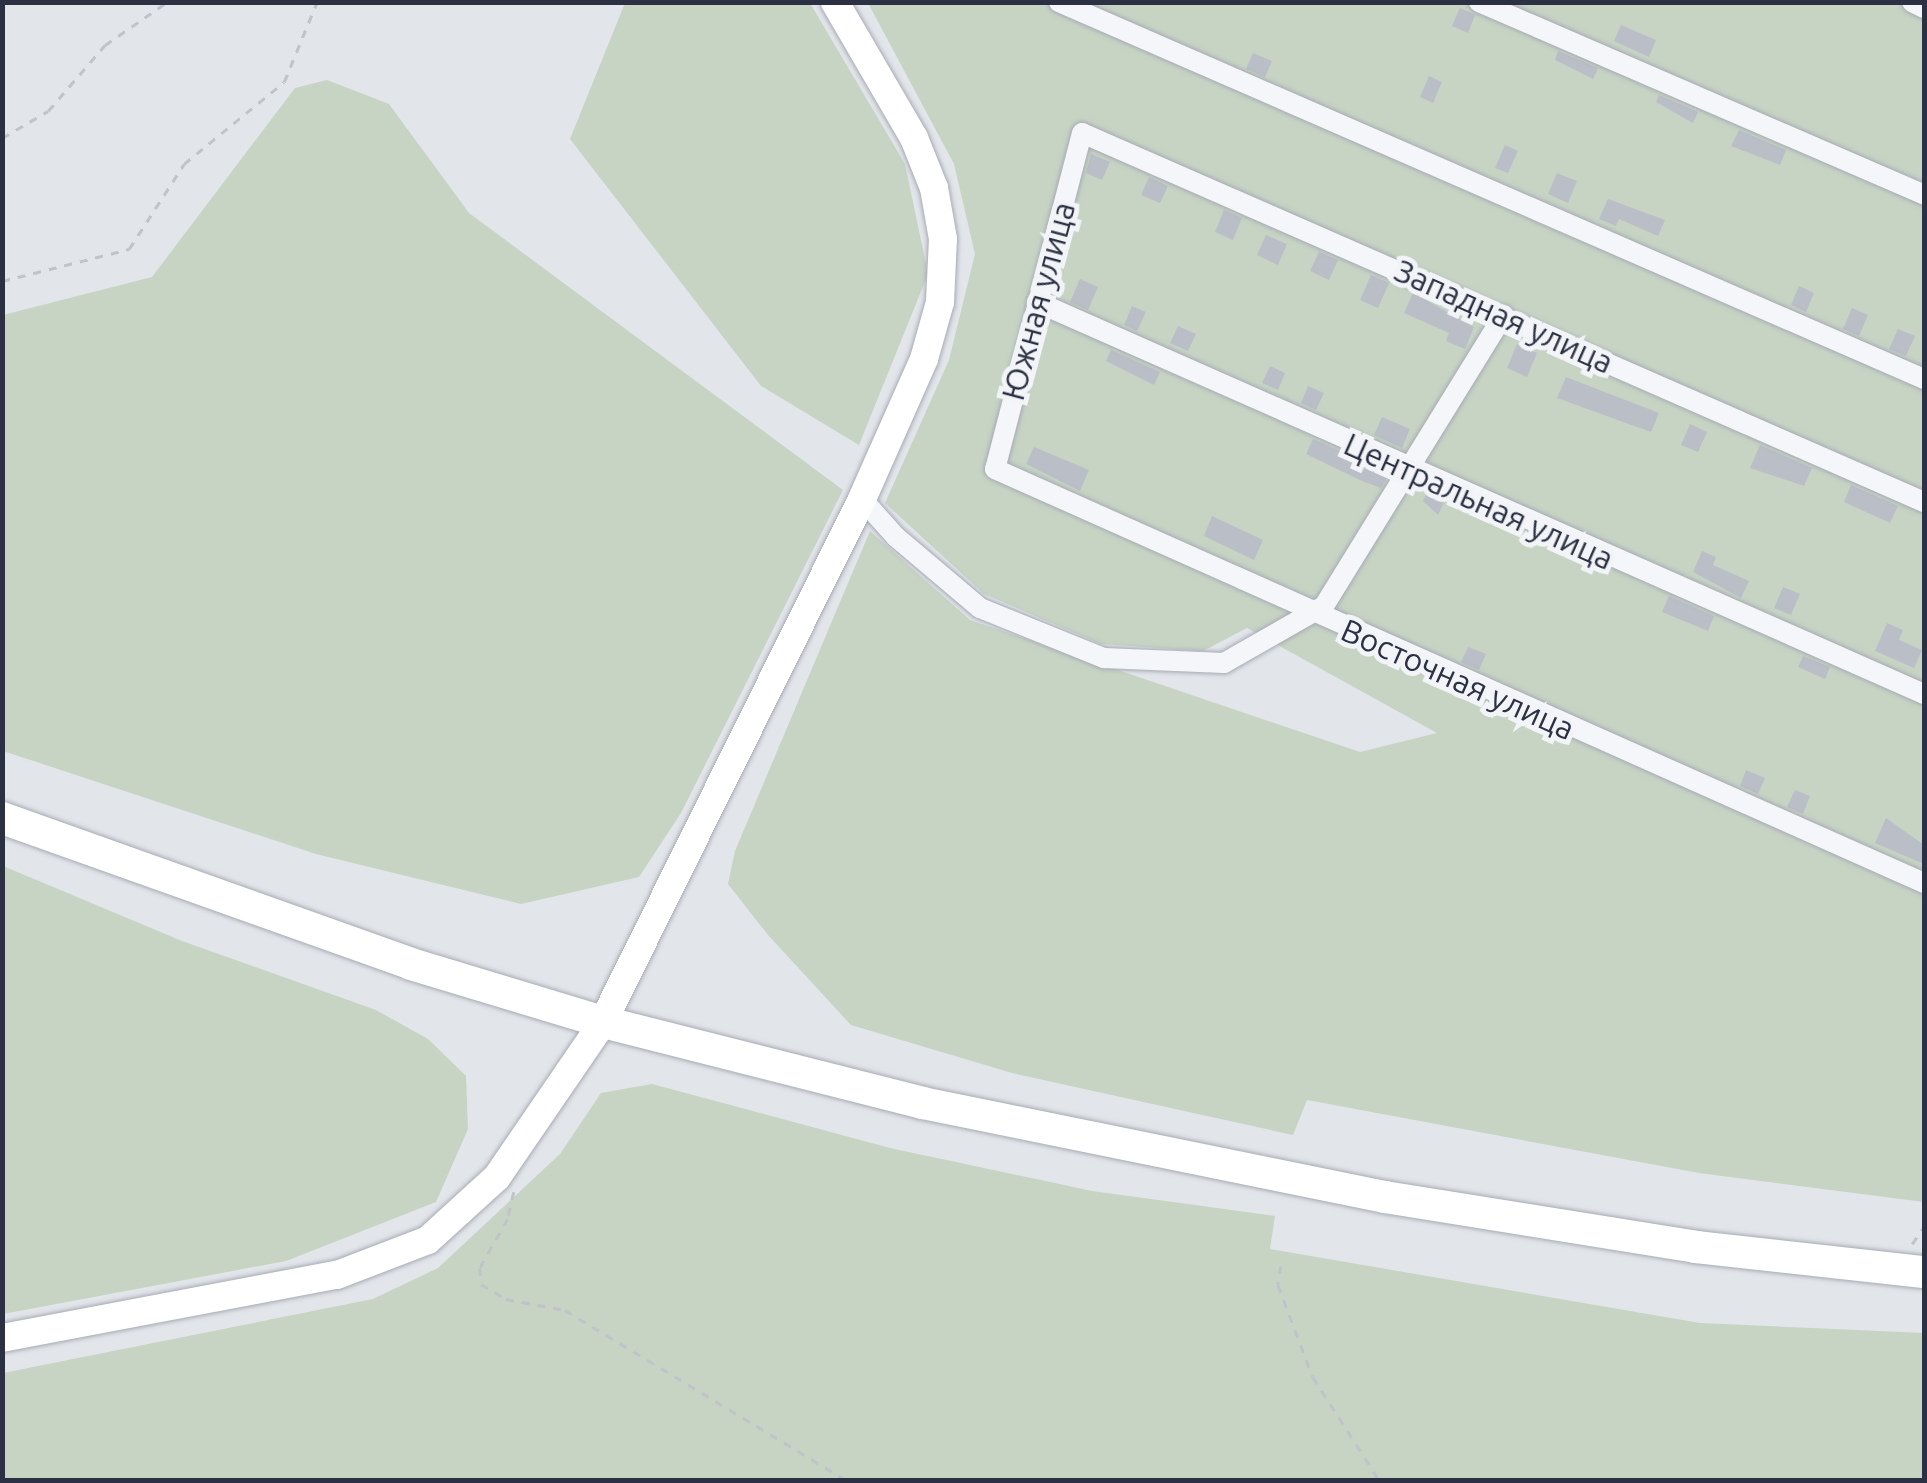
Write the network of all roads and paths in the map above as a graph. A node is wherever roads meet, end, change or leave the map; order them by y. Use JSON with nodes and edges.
{"nodes":[{"id":1,"x":167,"y":2,"type":"edge"},
{"id":2,"x":317,"y":2,"type":"edge"},
{"id":3,"x":834,"y":2,"type":"edge"},
{"id":4,"x":1060,"y":2,"type":"edge"},
{"id":5,"x":1479,"y":2,"type":"edge"},
{"id":6,"x":1912,"y":2,"type":"edge"},
{"id":7,"x":1924,"y":8,"type":"edge"},
{"id":8,"x":1082,"y":133,"type":"joint"},
{"id":9,"x":2,"y":138,"type":"edge"},
{"id":10,"x":1924,"y":195,"type":"edge"},
{"id":11,"x":2,"y":281,"type":"edge"},
{"id":12,"x":1037,"y":302,"type":"junction"},
{"id":13,"x":1504,"y":315,"type":"junction"},
{"id":14,"x":1924,"y":379,"type":"edge"},
{"id":15,"x":995,"y":469,"type":"joint"},
{"id":16,"x":1408,"y":471,"type":"junction"},
{"id":17,"x":862,"y":499,"type":"junction"},
{"id":18,"x":1924,"y":502,"type":"edge"},
{"id":19,"x":1312,"y":615,"type":"junction"},
{"id":20,"x":1924,"y":694,"type":"edge"},
{"id":21,"x":2,"y":818,"type":"edge"},
{"id":22,"x":1924,"y":883,"type":"edge"},
{"id":23,"x":604,"y":1022,"type":"junction"},
{"id":24,"x":497,"y":1177,"type":"junction"},
{"id":25,"x":1280,"y":1266,"type":"dead end"},
{"id":26,"x":1924,"y":1272,"type":"edge"},
{"id":27,"x":2,"y":1338,"type":"edge"},
{"id":28,"x":846,"y":1480,"type":"edge"},
{"id":29,"x":1380,"y":1480,"type":"edge"}],
"edges":[{"from":1,"to":9,"type":"path"},
{"from":2,"to":11,"type":"path"},
{"from":3,"to":17,"type":"main road"},
{"from":4,"to":14,"type":"street"},
{"from":5,"to":10,"type":"street"},
{"from":6,"to":7,"type":"street"},
{"from":8,"to":12,"type":"street","name":"Южная улица"},
{"from":8,"to":13,"type":"street","name":"Западная улица"},
{"from":12,"to":15,"type":"street","name":"Южная улица"},
{"from":12,"to":16,"type":"street","name":"Центральная улица"},
{"from":13,"to":16,"type":"street"},
{"from":13,"to":18,"type":"street","name":"Западная улица"},
{"from":15,"to":19,"type":"street","name":"Восточная улица"},
{"from":16,"to":19,"type":"street"},
{"from":16,"to":20,"type":"street","name":"Центральная улица"},
{"from":17,"to":19,"type":"street"},
{"from":17,"to":23,"type":"main road"},
{"from":19,"to":22,"type":"street","name":"Восточная улица"},
{"from":21,"to":23,"type":"highway"},
{"from":23,"to":24,"type":"main road"},
{"from":23,"to":26,"type":"highway"},
{"from":24,"to":27,"type":"main road"},
{"from":24,"to":28,"type":"path"},
{"from":25,"to":29,"type":"path"}]}
